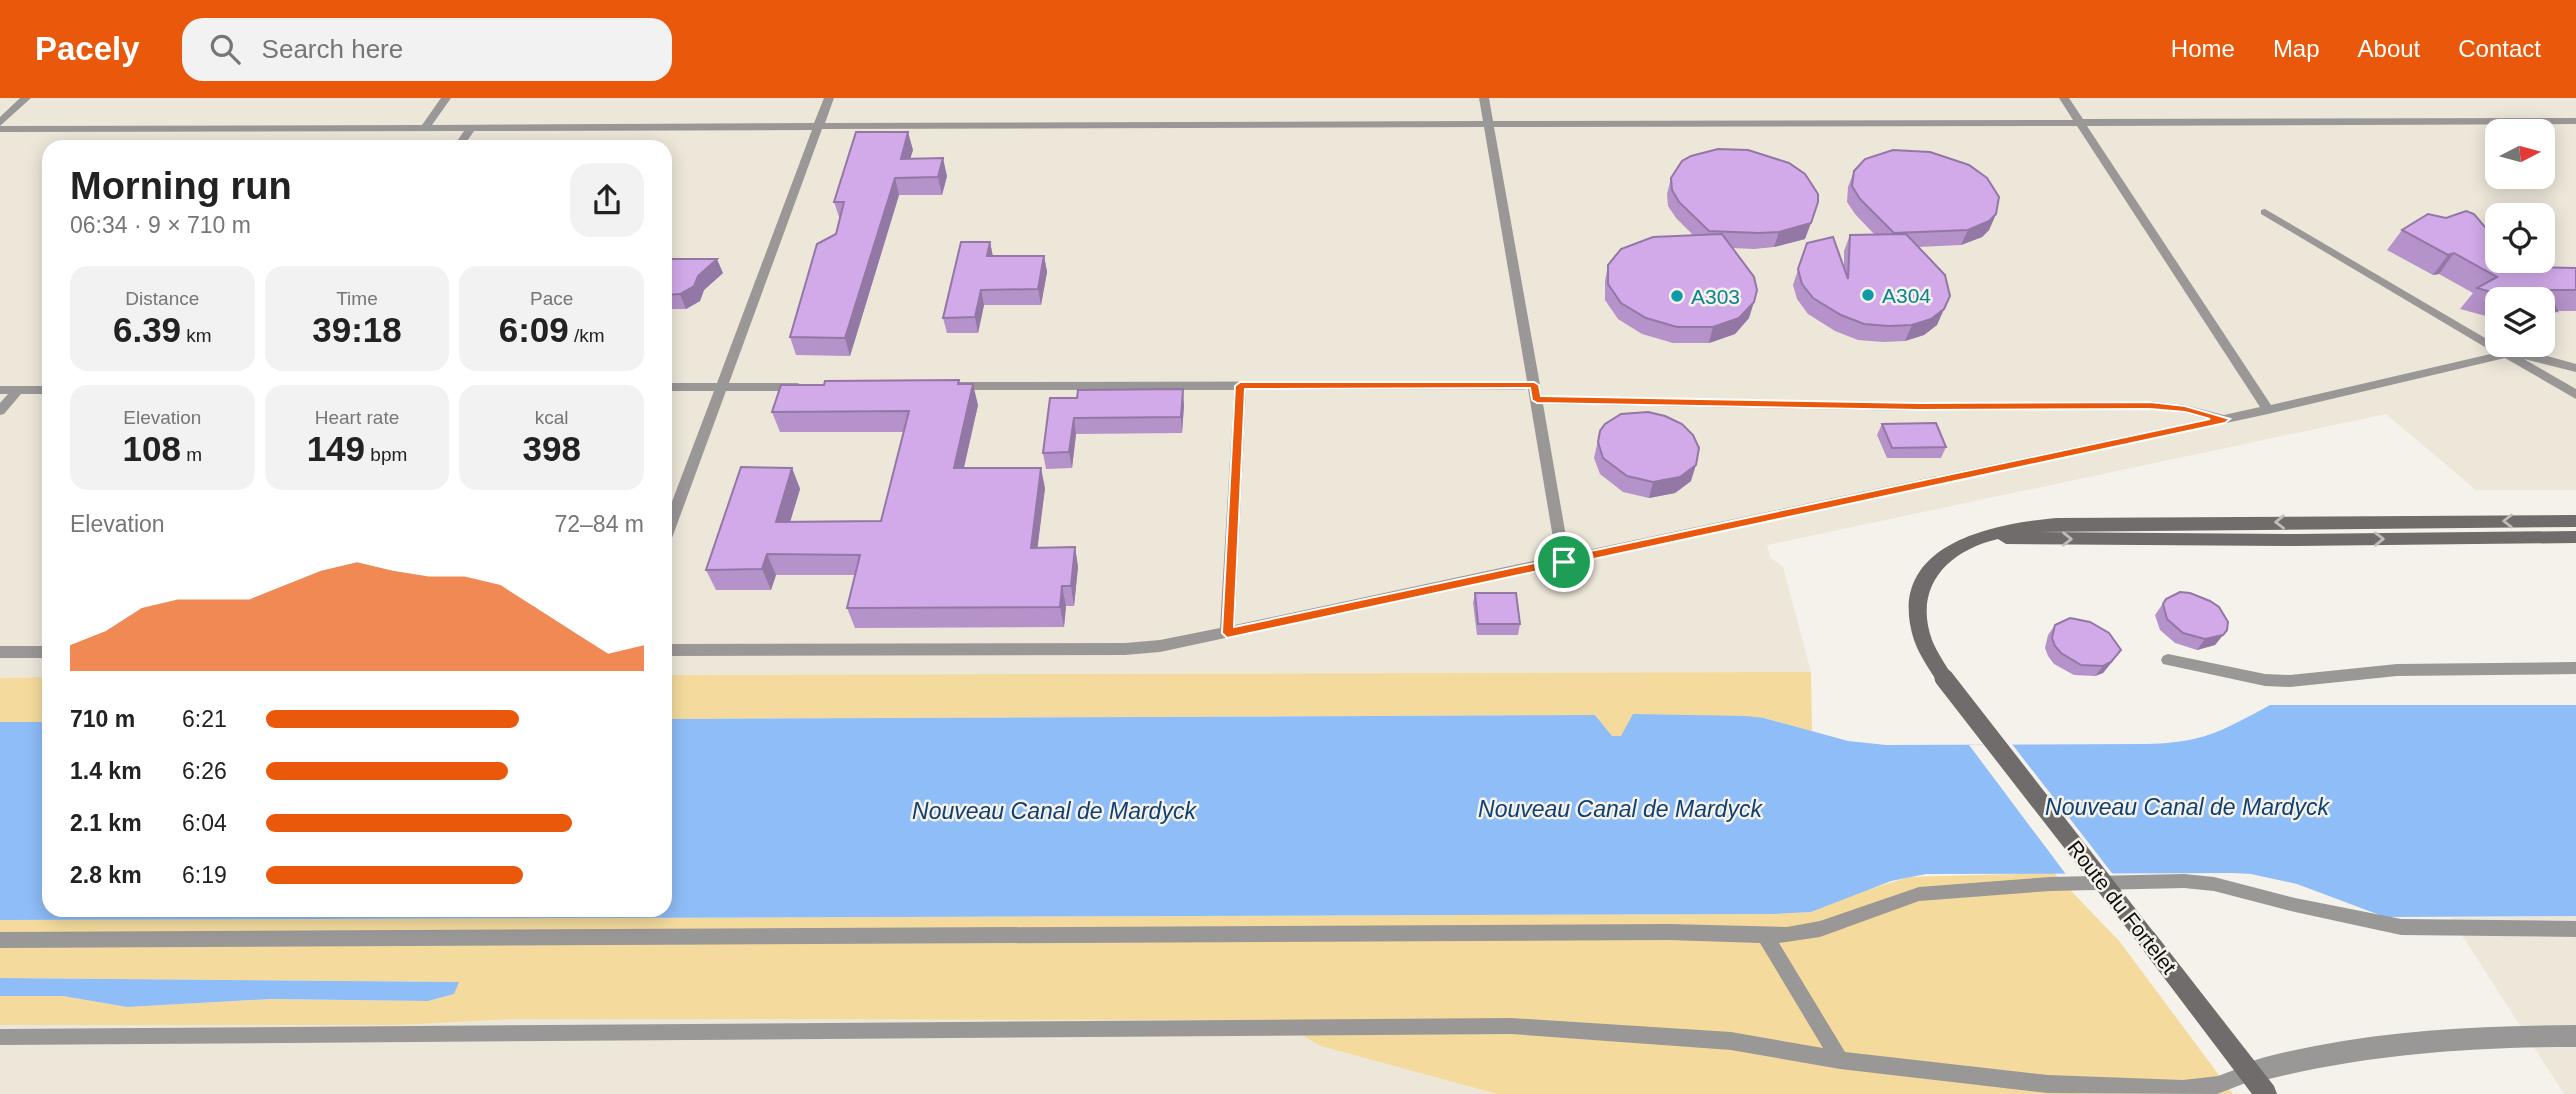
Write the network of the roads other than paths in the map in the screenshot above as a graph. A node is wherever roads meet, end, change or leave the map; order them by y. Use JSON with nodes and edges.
{"nodes":[{"id":1,"x":26,"y":98,"type":"edge"},
{"id":2,"x":446,"y":98,"type":"edge"},
{"id":3,"x":829,"y":98,"type":"edge"},
{"id":4,"x":1484,"y":98,"type":"edge"},
{"id":5,"x":2064,"y":98,"type":"edge"},
{"id":6,"x":2576,"y":121,"type":"edge"},
{"id":7,"x":0,"y":123,"type":"edge"},
{"id":8,"x":2080,"y":123,"type":"junction"},
{"id":9,"x":1489,"y":125,"type":"junction"},
{"id":10,"x":818,"y":126,"type":"junction"},
{"id":11,"x":425,"y":127,"type":"junction"},
{"id":12,"x":471,"y":127,"type":"junction"},
{"id":13,"x":0,"y":129,"type":"edge"},
{"id":14,"x":463,"y":140,"type":"edge"},
{"id":15,"x":2265,"y":212,"type":"dead end"},
{"id":16,"x":2485,"y":341,"type":"edge"},
{"id":17,"x":2494,"y":357,"type":"edge"},
{"id":18,"x":2512,"y":357,"type":"edge"},
{"id":19,"x":2537,"y":357,"type":"edge"},
{"id":20,"x":2576,"y":368,"type":"edge"},
{"id":21,"x":1534,"y":385,"type":"junction"},
{"id":22,"x":1240,"y":386,"type":"junction"},
{"id":23,"x":672,"y":387,"type":"edge"},
{"id":24,"x":721,"y":387,"type":"junction"},
{"id":25,"x":817,"y":387,"type":"edge"},
{"id":26,"x":940,"y":387,"type":"edge"},
{"id":27,"x":0,"y":390,"type":"edge"},
{"id":28,"x":18,"y":390,"type":"junction"},
{"id":29,"x":42,"y":390,"type":"edge"},
{"id":30,"x":2576,"y":395,"type":"edge"},
{"id":31,"x":1537,"y":400,"type":"junction"},
{"id":32,"x":2268,"y":410,"type":"junction"},
{"id":33,"x":0,"y":411,"type":"edge"},
{"id":34,"x":2225,"y":419,"type":"junction"},
{"id":35,"x":672,"y":519,"type":"edge"},
{"id":36,"x":2576,"y":521,"type":"edge"},
{"id":37,"x":2576,"y":537,"type":"edge"},
{"id":38,"x":1975,"y":540,"type":"junction"},
{"id":39,"x":1564,"y":562,"type":"junction"},
{"id":40,"x":1227,"y":633,"type":"junction"},
{"id":41,"x":672,"y":650,"type":"edge"},
{"id":42,"x":0,"y":652,"type":"edge"},
{"id":43,"x":42,"y":652,"type":"edge"},
{"id":44,"x":2168,"y":660,"type":"dead end"},
{"id":45,"x":2576,"y":668,"type":"edge"},
{"id":46,"x":2576,"y":929,"type":"edge"},
{"id":47,"x":1765,"y":935,"type":"junction"},
{"id":48,"x":0,"y":940,"type":"edge"},
{"id":49,"x":2576,"y":1036,"type":"edge"},
{"id":50,"x":0,"y":1037,"type":"edge"},
{"id":51,"x":1840,"y":1060,"type":"junction"},
{"id":52,"x":2250,"y":1073,"type":"junction"},
{"id":53,"x":2266,"y":1094,"type":"edge"}],
"edges":[{"from":1,"to":7,"type":"lane"},
{"from":2,"to":11,"type":"lane"},
{"from":3,"to":10,"type":"lane"},
{"from":4,"to":9,"type":"lane"},
{"from":5,"to":8,"type":"lane"},
{"from":6,"to":8,"type":"lane"},
{"from":8,"to":9,"type":"lane"},
{"from":8,"to":32,"type":"lane"},
{"from":9,"to":10,"type":"lane"},
{"from":9,"to":21,"type":"lane"},
{"from":10,"to":12,"type":"lane"},
{"from":10,"to":24,"type":"lane"},
{"from":11,"to":12,"type":"lane"},
{"from":11,"to":13,"type":"lane"},
{"from":12,"to":14,"type":"lane"},
{"from":15,"to":16,"type":"lane"},
{"from":17,"to":32,"type":"lane"},
{"from":18,"to":30,"type":"lane"},
{"from":19,"to":20,"type":"lane"},
{"from":21,"to":22,"type":"lane"},
{"from":21,"to":31,"type":"lane"},
{"from":22,"to":26,"type":"lane"},
{"from":22,"to":40,"type":"lane"},
{"from":23,"to":24,"type":"lane"},
{"from":24,"to":25,"type":"lane"},
{"from":24,"to":35,"type":"lane"},
{"from":27,"to":28,"type":"lane"},
{"from":28,"to":29,"type":"lane"},
{"from":28,"to":33,"type":"lane"},
{"from":31,"to":34,"type":"lane"},
{"from":31,"to":39,"type":"lane"},
{"from":32,"to":34,"type":"lane"},
{"from":34,"to":39,"type":"lane"},
{"from":36,"to":38,"type":"main road","name":"Route du Fortelet","one_way":true},
{"from":38,"to":37,"type":"main road","name":"Route du Fortelet","one_way":true},
{"from":38,"to":52,"type":"main road","name":"Route du Fortelet","bridge":true},
{"from":39,"to":40,"type":"lane"},
{"from":40,"to":41,"type":"lane"},
{"from":42,"to":43,"type":"lane"},
{"from":44,"to":45,"type":"lane"},
{"from":46,"to":47,"type":"lane"},
{"from":47,"to":48,"type":"lane"},
{"from":47,"to":51,"type":"lane"},
{"from":49,"to":52,"type":"street"},
{"from":50,"to":51,"type":"lane"},
{"from":51,"to":52,"type":"lane"},
{"from":52,"to":53,"type":"main road","name":"Route du Fortelet"}]}
